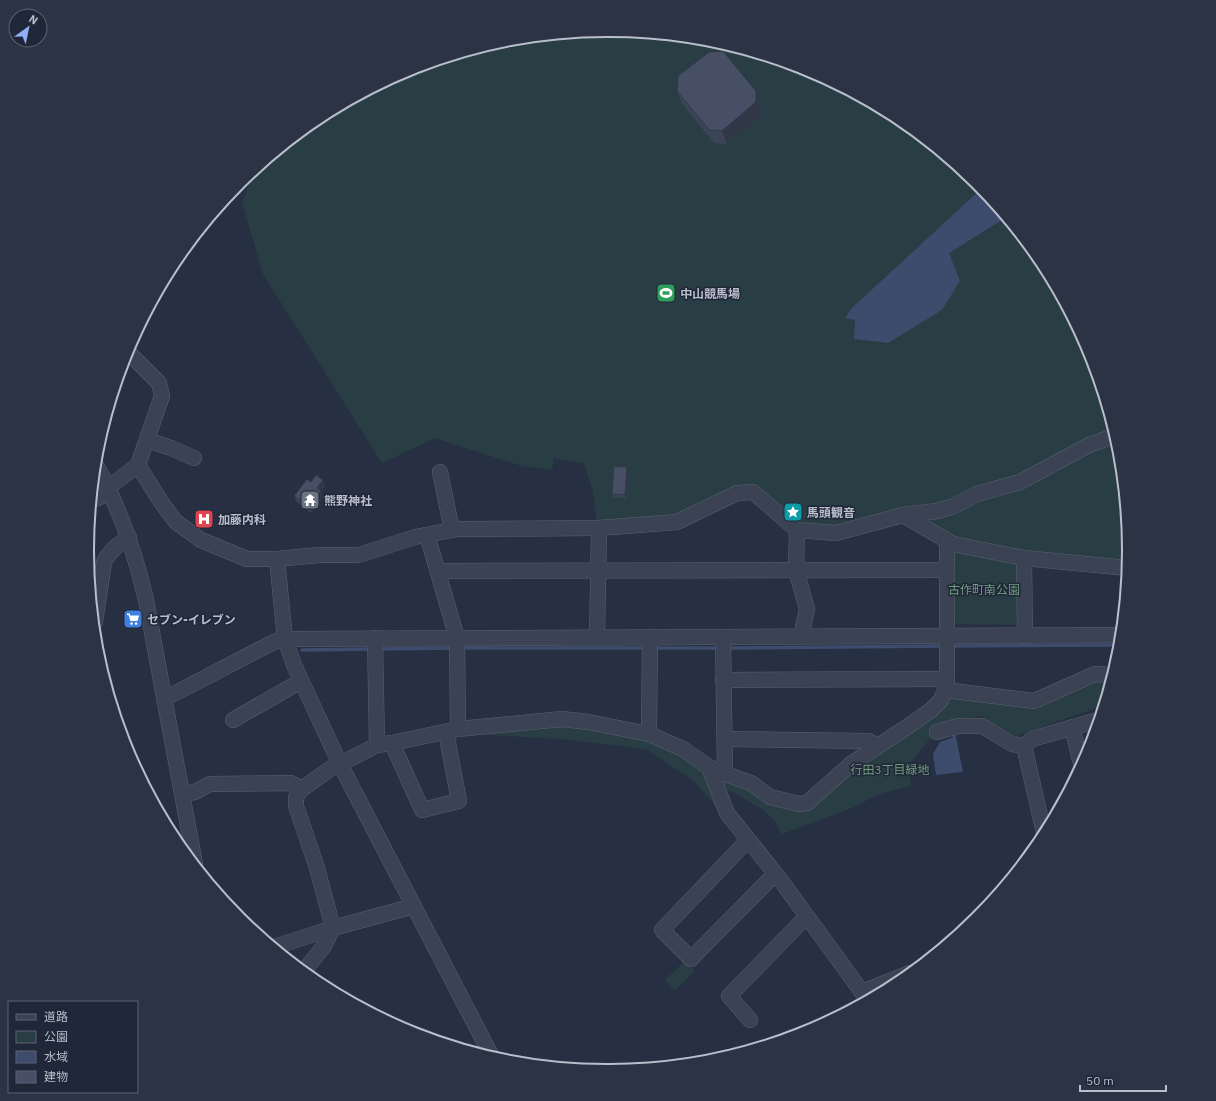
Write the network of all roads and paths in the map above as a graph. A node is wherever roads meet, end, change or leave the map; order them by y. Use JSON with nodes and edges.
{"nodes":[{"id":1,"x":133,"y":357,"type":"edge"},
{"id":2,"x":1109,"y":438,"type":"edge"},
{"id":3,"x":147,"y":440,"type":"junction"},
{"id":4,"x":194,"y":458,"type":"dead end"},
{"id":5,"x":138,"y":465,"type":"junction"},
{"id":6,"x":101,"y":472,"type":"edge"},
{"id":7,"x":440,"y":472,"type":"dead end"},
{"id":8,"x":109,"y":488,"type":"junction"},
{"id":9,"x":98,"y":498,"type":"edge"},
{"id":10,"x":903,"y":515,"type":"junction"},
{"id":11,"x":599,"y":528,"type":"junction"},
{"id":12,"x":452,"y":530,"type":"junction"},
{"id":13,"x":797,"y":530,"type":"junction"},
{"id":14,"x":427,"y":535,"type":"junction"},
{"id":15,"x":129,"y":538,"type":"junction"},
{"id":16,"x":948,"y":541,"type":"junction"},
{"id":17,"x":277,"y":558,"type":"junction"},
{"id":18,"x":1024,"y":558,"type":"junction"},
{"id":19,"x":1121,"y":567,"type":"edge"},
{"id":20,"x":796,"y":570,"type":"junction"},
{"id":21,"x":947,"y":570,"type":"junction"},
{"id":22,"x":438,"y":571,"type":"junction"},
{"id":23,"x":598,"y":571,"type":"junction"},
{"id":24,"x":98,"y":601,"type":"edge"},
{"id":25,"x":1114,"y":635,"type":"edge"},
{"id":26,"x":947,"y":636,"type":"junction"},
{"id":27,"x":1025,"y":636,"type":"junction"},
{"id":28,"x":650,"y":637,"type":"junction"},
{"id":29,"x":723,"y":637,"type":"junction"},
{"id":30,"x":801,"y":637,"type":"junction"},
{"id":31,"x":375,"y":638,"type":"junction"},
{"id":32,"x":457,"y":638,"type":"junction"},
{"id":33,"x":597,"y":638,"type":"junction"},
{"id":34,"x":285,"y":639,"type":"junction"},
{"id":35,"x":1106,"y":675,"type":"edge"},
{"id":36,"x":301,"y":680,"type":"junction"},
{"id":37,"x":724,"y":680,"type":"junction"},
{"id":38,"x":946,"y":684,"type":"junction"},
{"id":39,"x":166,"y":710,"type":"junction"},
{"id":40,"x":233,"y":720,"type":"dead end"},
{"id":41,"x":1092,"y":722,"type":"edge"},
{"id":42,"x":1072,"y":727,"type":"junction"},
{"id":43,"x":452,"y":730,"type":"junction"},
{"id":44,"x":937,"y":732,"type":"dead end"},
{"id":45,"x":650,"y":734,"type":"junction"},
{"id":46,"x":725,"y":739,"type":"junction"},
{"id":47,"x":392,"y":743,"type":"junction"},
{"id":48,"x":377,"y":745,"type":"junction"},
{"id":49,"x":878,"y":746,"type":"junction"},
{"id":50,"x":1024,"y":746,"type":"junction"},
{"id":51,"x":1079,"y":755,"type":"edge"},
{"id":52,"x":340,"y":764,"type":"junction"},
{"id":53,"x":709,"y":767,"type":"junction"},
{"id":54,"x":725,"y":774,"type":"junction"},
{"id":55,"x":302,"y":789,"type":"junction"},
{"id":56,"x":182,"y":794,"type":"junction"},
{"id":57,"x":1042,"y":825,"type":"edge"},
{"id":58,"x":748,"y":840,"type":"junction"},
{"id":59,"x":193,"y":852,"type":"edge"},
{"id":60,"x":775,"y":874,"type":"junction"},
{"id":61,"x":414,"y":906,"type":"junction"},
{"id":62,"x":806,"y":917,"type":"junction"},
{"id":63,"x":333,"y":928,"type":"junction"},
{"id":64,"x":279,"y":945,"type":"edge"},
{"id":65,"x":308,"y":967,"type":"edge"},
{"id":66,"x":864,"y":996,"type":"edge"},
{"id":67,"x":750,"y":1020,"type":"dead end"},
{"id":68,"x":488,"y":1050,"type":"edge"}],
"edges":[{"from":1,"to":3,"type":"street"},
{"from":2,"to":10,"type":"street"},
{"from":3,"to":4,"type":"street"},
{"from":3,"to":5,"type":"street"},
{"from":5,"to":8,"type":"street"},
{"from":5,"to":17,"type":"street"},
{"from":6,"to":8,"type":"street"},
{"from":7,"to":12,"type":"street"},
{"from":8,"to":9,"type":"street"},
{"from":8,"to":15,"type":"street"},
{"from":10,"to":13,"type":"street"},
{"from":10,"to":16,"type":"street"},
{"from":11,"to":12,"type":"street"},
{"from":11,"to":13,"type":"street"},
{"from":11,"to":23,"type":"street"},
{"from":12,"to":14,"type":"street"},
{"from":13,"to":20,"type":"street"},
{"from":14,"to":17,"type":"street"},
{"from":14,"to":22,"type":"street"},
{"from":15,"to":24,"type":"street"},
{"from":15,"to":39,"type":"street"},
{"from":16,"to":18,"type":"street"},
{"from":16,"to":21,"type":"street"},
{"from":17,"to":34,"type":"street"},
{"from":18,"to":19,"type":"street"},
{"from":18,"to":27,"type":"street"},
{"from":20,"to":21,"type":"street"},
{"from":20,"to":23,"type":"street"},
{"from":20,"to":30,"type":"street"},
{"from":21,"to":26,"type":"street"},
{"from":22,"to":23,"type":"street"},
{"from":22,"to":32,"type":"street"},
{"from":23,"to":33,"type":"street"},
{"from":25,"to":27,"type":"street"},
{"from":26,"to":27,"type":"street"},
{"from":26,"to":30,"type":"street"},
{"from":26,"to":38,"type":"street"},
{"from":28,"to":29,"type":"street"},
{"from":28,"to":33,"type":"street"},
{"from":28,"to":45,"type":"street"},
{"from":29,"to":30,"type":"street"},
{"from":29,"to":37,"type":"street"},
{"from":31,"to":32,"type":"street"},
{"from":31,"to":34,"type":"street"},
{"from":31,"to":48,"type":"street"},
{"from":32,"to":33,"type":"street"},
{"from":32,"to":43,"type":"street"},
{"from":34,"to":36,"type":"street"},
{"from":34,"to":39,"type":"street"},
{"from":35,"to":38,"type":"street"},
{"from":36,"to":40,"type":"street"},
{"from":36,"to":52,"type":"street"},
{"from":37,"to":38,"type":"street"},
{"from":37,"to":46,"type":"street"},
{"from":38,"to":49,"type":"street"},
{"from":39,"to":56,"type":"street"},
{"from":41,"to":42,"type":"street"},
{"from":42,"to":50,"type":"street"},
{"from":42,"to":51,"type":"street"},
{"from":43,"to":45,"type":"street"},
{"from":43,"to":47,"type":"street"},
{"from":43,"to":47,"type":"street"},
{"from":44,"to":50,"type":"street"},
{"from":45,"to":53,"type":"street"},
{"from":46,"to":49,"type":"street"},
{"from":46,"to":54,"type":"street"},
{"from":47,"to":48,"type":"street"},
{"from":48,"to":52,"type":"street"},
{"from":49,"to":54,"type":"street"},
{"from":50,"to":57,"type":"street"},
{"from":52,"to":55,"type":"street"},
{"from":52,"to":61,"type":"street"},
{"from":53,"to":54,"type":"street"},
{"from":53,"to":58,"type":"street"},
{"from":55,"to":56,"type":"street"},
{"from":55,"to":63,"type":"street"},
{"from":56,"to":59,"type":"street"},
{"from":58,"to":60,"type":"street"},
{"from":58,"to":60,"type":"street"},
{"from":60,"to":62,"type":"street"},
{"from":61,"to":63,"type":"street"},
{"from":61,"to":68,"type":"street"},
{"from":62,"to":66,"type":"street"},
{"from":62,"to":67,"type":"street"},
{"from":63,"to":64,"type":"street"},
{"from":63,"to":65,"type":"street"}]}
